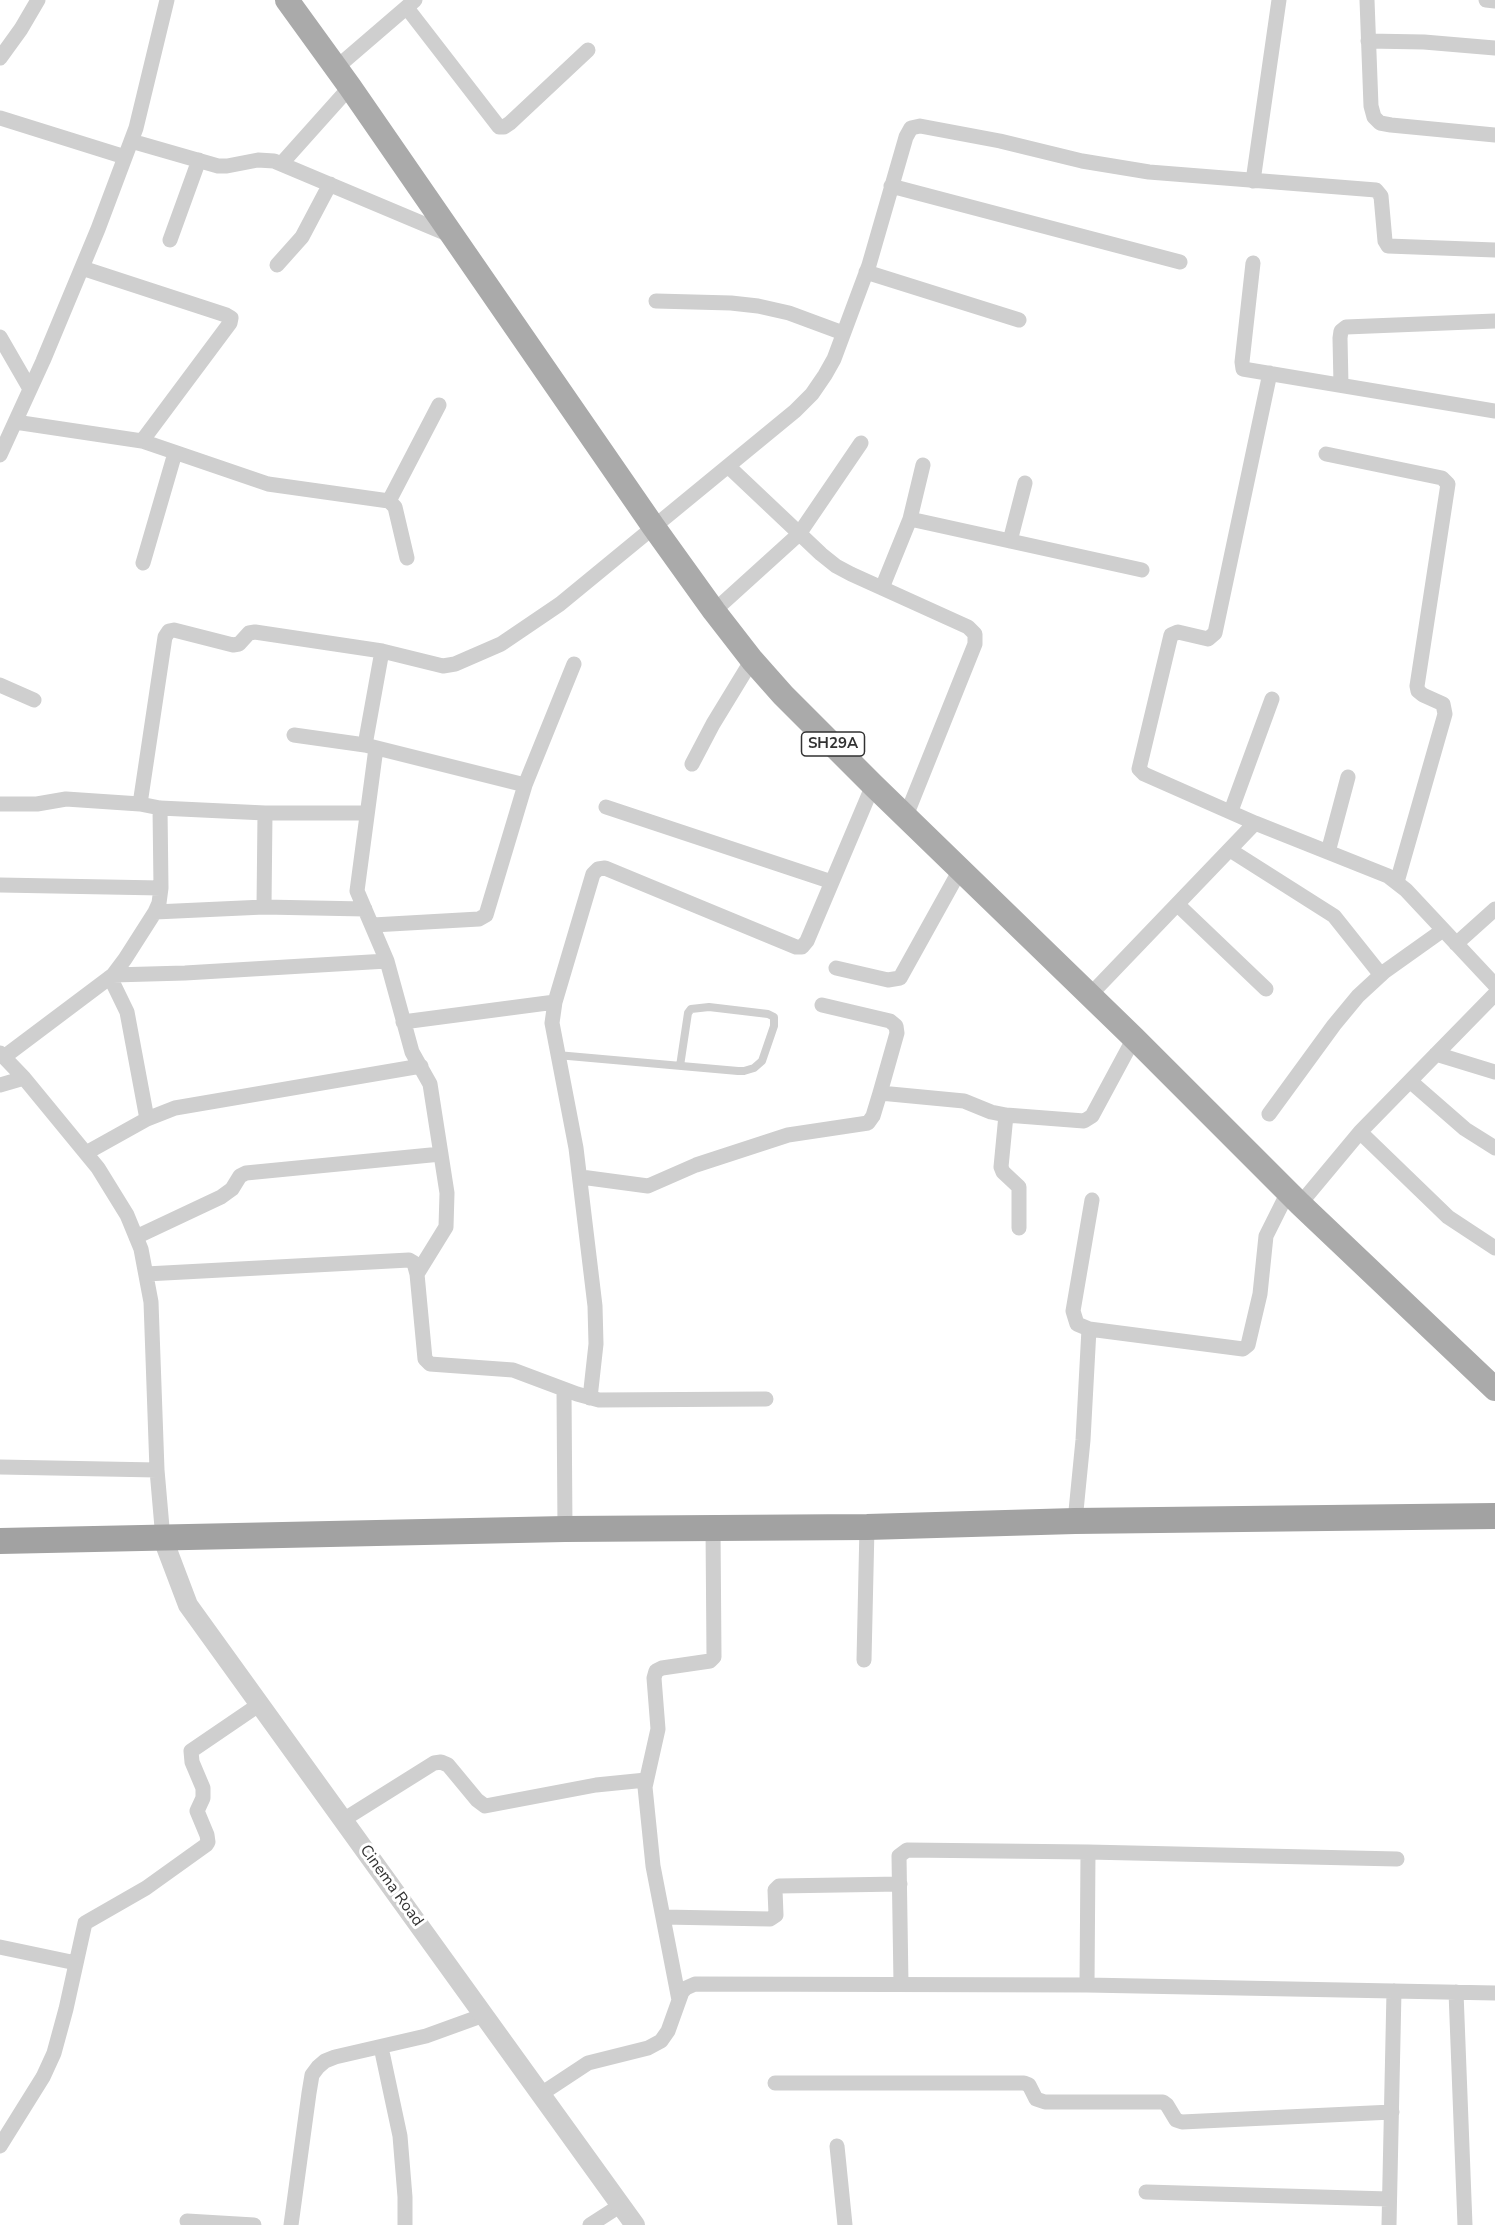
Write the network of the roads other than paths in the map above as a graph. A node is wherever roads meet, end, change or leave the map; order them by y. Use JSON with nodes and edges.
{"nodes":[{"id":1,"x":38,"y":0,"type":"edge"},
{"id":2,"x":167,"y":0,"type":"edge"},
{"id":3,"x":287,"y":0,"type":"edge"},
{"id":4,"x":1279,"y":0,"type":"edge"},
{"id":5,"x":1367,"y":0,"type":"edge"},
{"id":6,"x":1486,"y":0,"type":"edge"},
{"id":7,"x":1495,"y":1,"type":"edge"},
{"id":8,"x":411,"y":4,"type":"edge"},
{"id":9,"x":1368,"y":42,"type":"junction"},
{"id":10,"x":1495,"y":48,"type":"edge"},
{"id":11,"x":588,"y":50,"type":"dead end"},
{"id":12,"x":0,"y":58,"type":"edge"},
{"id":13,"x":343,"y":77,"type":"junction"},
{"id":14,"x":0,"y":118,"type":"edge"},
{"id":15,"x":1495,"y":135,"type":"edge"},
{"id":16,"x":131,"y":141,"type":"junction"},
{"id":17,"x":125,"y":157,"type":"junction"},
{"id":18,"x":199,"y":160,"type":"junction"},
{"id":19,"x":282,"y":163,"type":"junction"},
{"id":20,"x":1253,"y":181,"type":"junction"},
{"id":21,"x":330,"y":184,"type":"junction"},
{"id":22,"x":891,"y":186,"type":"junction"},
{"id":23,"x":450,"y":235,"type":"junction"},
{"id":24,"x":170,"y":240,"type":"dead end"},
{"id":25,"x":1495,"y":250,"type":"edge"},
{"id":26,"x":1180,"y":262,"type":"dead end"},
{"id":27,"x":1253,"y":263,"type":"dead end"},
{"id":28,"x":277,"y":265,"type":"dead end"},
{"id":29,"x":82,"y":268,"type":"junction"},
{"id":30,"x":866,"y":272,"type":"junction"},
{"id":31,"x":656,"y":302,"type":"dead end"},
{"id":32,"x":1019,"y":320,"type":"dead end"},
{"id":33,"x":1495,"y":321,"type":"edge"},
{"id":34,"x":843,"y":333,"type":"junction"},
{"id":35,"x":1,"y":341,"type":"edge"},
{"id":36,"x":1270,"y":373,"type":"junction"},
{"id":37,"x":1341,"y":385,"type":"junction"},
{"id":38,"x":30,"y":389,"type":"junction"},
{"id":39,"x":439,"y":405,"type":"dead end"},
{"id":40,"x":1495,"y":411,"type":"edge"},
{"id":41,"x":9,"y":428,"type":"edge"},
{"id":42,"x":142,"y":441,"type":"junction"},
{"id":43,"x":861,"y":443,"type":"dead end"},
{"id":44,"x":175,"y":453,"type":"junction"},
{"id":45,"x":1326,"y":454,"type":"dead end"},
{"id":46,"x":0,"y":455,"type":"edge"},
{"id":47,"x":923,"y":465,"type":"dead end"},
{"id":48,"x":729,"y":467,"type":"junction"},
{"id":49,"x":1025,"y":483,"type":"dead end"},
{"id":50,"x":389,"y":501,"type":"junction"},
{"id":51,"x":910,"y":519,"type":"junction"},
{"id":52,"x":653,"y":526,"type":"junction"},
{"id":53,"x":799,"y":534,"type":"junction"},
{"id":54,"x":1010,"y":541,"type":"junction"},
{"id":55,"x":407,"y":558,"type":"dead end"},
{"id":56,"x":143,"y":563,"type":"dead end"},
{"id":57,"x":1142,"y":570,"type":"dead end"},
{"id":58,"x":882,"y":588,"type":"junction"},
{"id":59,"x":714,"y":611,"type":"junction"},
{"id":60,"x":382,"y":651,"type":"junction"},
{"id":61,"x":752,"y":660,"type":"junction"},
{"id":62,"x":573,"y":664,"type":"dead end"},
{"id":63,"x":0,"y":685,"type":"edge"},
{"id":64,"x":1272,"y":699,"type":"dead end"},
{"id":65,"x":34,"y":700,"type":"dead end"},
{"id":66,"x":294,"y":735,"type":"dead end"},
{"id":67,"x":370,"y":747,"type":"junction"},
{"id":68,"x":692,"y":764,"type":"dead end"},
{"id":69,"x":1348,"y":777,"type":"dead end"},
{"id":70,"x":525,"y":785,"type":"junction"},
{"id":71,"x":873,"y":785,"type":"junction"},
{"id":72,"x":0,"y":804,"type":"edge"},
{"id":73,"x":140,"y":804,"type":"junction"},
{"id":74,"x":606,"y":807,"type":"dead end"},
{"id":75,"x":160,"y":808,"type":"junction"},
{"id":76,"x":1231,"y":811,"type":"junction"},
{"id":77,"x":264,"y":813,"type":"junction"},
{"id":78,"x":367,"y":813,"type":"junction"},
{"id":79,"x":906,"y":816,"type":"junction"},
{"id":80,"x":1255,"y":823,"type":"junction"},
{"id":81,"x":1230,"y":850,"type":"junction"},
{"id":82,"x":1328,"y":852,"type":"junction"},
{"id":83,"x":960,"y":870,"type":"junction"},
{"id":84,"x":832,"y":882,"type":"junction"},
{"id":85,"x":1397,"y":882,"type":"junction"},
{"id":86,"x":0,"y":885,"type":"edge"},
{"id":87,"x":161,"y":888,"type":"junction"},
{"id":88,"x":1178,"y":905,"type":"junction"},
{"id":89,"x":264,"y":907,"type":"junction"},
{"id":90,"x":365,"y":909,"type":"junction"},
{"id":91,"x":1495,"y":909,"type":"edge"},
{"id":92,"x":155,"y":912,"type":"junction"},
{"id":93,"x":373,"y":925,"type":"junction"},
{"id":94,"x":1443,"y":930,"type":"junction"},
{"id":95,"x":1456,"y":944,"type":"junction"},
{"id":96,"x":387,"y":961,"type":"junction"},
{"id":97,"x":836,"y":968,"type":"dead end"},
{"id":98,"x":1381,"y":975,"type":"junction"},
{"id":99,"x":111,"y":976,"type":"junction"},
{"id":100,"x":1495,"y":984,"type":"edge"},
{"id":101,"x":1266,"y":989,"type":"dead end"},
{"id":102,"x":1495,"y":994,"type":"edge"},
{"id":103,"x":1090,"y":995,"type":"junction"},
{"id":104,"x":555,"y":1002,"type":"junction"},
{"id":105,"x":822,"y":1005,"type":"dead end"},
{"id":106,"x":403,"y":1022,"type":"junction"},
{"id":107,"x":1134,"y":1038,"type":"junction"},
{"id":108,"x":1436,"y":1054,"type":"junction"},
{"id":109,"x":2,"y":1055,"type":"edge"},
{"id":110,"x":558,"y":1055,"type":"junction"},
{"id":111,"x":421,"y":1066,"type":"junction"},
{"id":112,"x":680,"y":1066,"type":"junction"},
{"id":113,"x":1495,"y":1072,"type":"edge"},
{"id":114,"x":24,"y":1078,"type":"junction"},
{"id":115,"x":1410,"y":1081,"type":"junction"},
{"id":116,"x":0,"y":1085,"type":"edge"},
{"id":117,"x":880,"y":1093,"type":"junction"},
{"id":118,"x":1269,"y":1114,"type":"dead end"},
{"id":119,"x":1006,"y":1115,"type":"junction"},
{"id":120,"x":147,"y":1119,"type":"junction"},
{"id":121,"x":1360,"y":1132,"type":"junction"},
{"id":122,"x":1495,"y":1148,"type":"edge"},
{"id":123,"x":86,"y":1153,"type":"junction"},
{"id":124,"x":441,"y":1155,"type":"junction"},
{"id":125,"x":580,"y":1177,"type":"junction"},
{"id":126,"x":1294,"y":1198,"type":"junction"},
{"id":127,"x":1092,"y":1200,"type":"dead end"},
{"id":128,"x":1019,"y":1228,"type":"dead end"},
{"id":129,"x":136,"y":1237,"type":"junction"},
{"id":130,"x":1495,"y":1248,"type":"edge"},
{"id":131,"x":146,"y":1274,"type":"junction"},
{"id":132,"x":417,"y":1274,"type":"junction"},
{"id":133,"x":1089,"y":1329,"type":"junction"},
{"id":134,"x":1495,"y":1389,"type":"edge"},
{"id":135,"x":564,"y":1390,"type":"junction"},
{"id":136,"x":590,"y":1398,"type":"junction"},
{"id":137,"x":766,"y":1399,"type":"dead end"},
{"id":138,"x":0,"y":1467,"type":"edge"},
{"id":139,"x":157,"y":1470,"type":"junction"},
{"id":140,"x":1495,"y":1516,"type":"edge"},
{"id":141,"x":1075,"y":1521,"type":"junction"},
{"id":142,"x":713,"y":1527,"type":"junction"},
{"id":143,"x":867,"y":1527,"type":"junction"},
{"id":144,"x":565,"y":1529,"type":"junction"},
{"id":145,"x":163,"y":1539,"type":"junction"},
{"id":146,"x":0,"y":1541,"type":"edge"},
{"id":147,"x":864,"y":1660,"type":"dead end"},
{"id":148,"x":260,"y":1704,"type":"junction"},
{"id":149,"x":646,"y":1780,"type":"junction"},
{"id":150,"x":343,"y":1820,"type":"junction"},
{"id":151,"x":1088,"y":1852,"type":"junction"},
{"id":152,"x":1397,"y":1859,"type":"dead end"},
{"id":153,"x":900,"y":1884,"type":"junction"},
{"id":154,"x":663,"y":1917,"type":"junction"},
{"id":155,"x":0,"y":1947,"type":"edge"},
{"id":156,"x":76,"y":1963,"type":"junction"},
{"id":157,"x":901,"y":1984,"type":"junction"},
{"id":158,"x":1087,"y":1985,"type":"junction"},
{"id":159,"x":1394,"y":1991,"type":"junction"},
{"id":160,"x":1456,"y":1992,"type":"junction"},
{"id":161,"x":1495,"y":1993,"type":"edge"},
{"id":162,"x":679,"y":2000,"type":"junction"},
{"id":163,"x":484,"y":2015,"type":"junction"},
{"id":164,"x":381,"y":2048,"type":"junction"},
{"id":165,"x":775,"y":2083,"type":"dead end"},
{"id":166,"x":541,"y":2094,"type":"junction"},
{"id":167,"x":1392,"y":2112,"type":"junction"},
{"id":168,"x":0,"y":2146,"type":"edge"},
{"id":169,"x":837,"y":2146,"type":"dead end"},
{"id":170,"x":1146,"y":2192,"type":"dead end"},
{"id":171,"x":1389,"y":2199,"type":"junction"},
{"id":172,"x":621,"y":2205,"type":"junction"},
{"id":173,"x":187,"y":2221,"type":"dead end"},
{"id":174,"x":254,"y":2225,"type":"edge"},
{"id":175,"x":291,"y":2225,"type":"edge"},
{"id":176,"x":405,"y":2225,"type":"edge"},
{"id":177,"x":590,"y":2225,"type":"edge"},
{"id":178,"x":635,"y":2225,"type":"edge"},
{"id":179,"x":845,"y":2225,"type":"edge"},
{"id":180,"x":1389,"y":2225,"type":"edge"},
{"id":181,"x":1465,"y":2225,"type":"edge"}],
"edges":[{"from":1,"to":12,"type":"street"},
{"from":2,"to":16,"type":"street"},
{"from":3,"to":13,"type":"main road","number":"SH29A"},
{"from":4,"to":20,"type":"street"},
{"from":5,"to":9,"type":"street"},
{"from":6,"to":7,"type":"street"},
{"from":8,"to":11,"type":"street"},
{"from":8,"to":13,"type":"street"},
{"from":9,"to":10,"type":"street"},
{"from":9,"to":15,"type":"street"},
{"from":13,"to":19,"type":"street"},
{"from":13,"to":23,"type":"main road","number":"SH29A"},
{"from":14,"to":17,"type":"street"},
{"from":16,"to":17,"type":"street"},
{"from":16,"to":18,"type":"street"},
{"from":17,"to":29,"type":"street"},
{"from":18,"to":19,"type":"street"},
{"from":18,"to":24,"type":"street"},
{"from":19,"to":21,"type":"street"},
{"from":20,"to":22,"type":"street"},
{"from":20,"to":25,"type":"street"},
{"from":21,"to":23,"type":"street"},
{"from":21,"to":28,"type":"street"},
{"from":22,"to":26,"type":"street"},
{"from":22,"to":30,"type":"street"},
{"from":23,"to":52,"type":"main road","number":"SH29A"},
{"from":27,"to":36,"type":"street"},
{"from":29,"to":38,"type":"street"},
{"from":29,"to":42,"type":"street"},
{"from":30,"to":32,"type":"street"},
{"from":30,"to":34,"type":"street"},
{"from":31,"to":34,"type":"street"},
{"from":33,"to":37,"type":"street"},
{"from":34,"to":48,"type":"street"},
{"from":35,"to":38,"type":"street"},
{"from":36,"to":37,"type":"street"},
{"from":36,"to":76,"type":"street"},
{"from":37,"to":40,"type":"street"},
{"from":38,"to":41,"type":"street"},
{"from":39,"to":50,"type":"street"},
{"from":41,"to":42,"type":"street"},
{"from":41,"to":46,"type":"street"},
{"from":42,"to":44,"type":"street"},
{"from":43,"to":53,"type":"street"},
{"from":44,"to":50,"type":"street"},
{"from":44,"to":56,"type":"street"},
{"from":45,"to":85,"type":"street"},
{"from":47,"to":51,"type":"street"},
{"from":48,"to":52,"type":"street"},
{"from":48,"to":53,"type":"street"},
{"from":49,"to":54,"type":"street"},
{"from":50,"to":55,"type":"street"},
{"from":51,"to":54,"type":"street"},
{"from":51,"to":58,"type":"street"},
{"from":52,"to":59,"type":"main road","number":"SH29A"},
{"from":52,"to":60,"type":"street"},
{"from":53,"to":58,"type":"street"},
{"from":53,"to":59,"type":"street"},
{"from":54,"to":57,"type":"street"},
{"from":58,"to":79,"type":"street"},
{"from":59,"to":61,"type":"main road","number":"SH29A"},
{"from":60,"to":67,"type":"street"},
{"from":60,"to":73,"type":"street"},
{"from":61,"to":68,"type":"street"},
{"from":61,"to":71,"type":"main road","number":"SH29A"},
{"from":62,"to":70,"type":"street"},
{"from":63,"to":65,"type":"street"},
{"from":64,"to":76,"type":"street"},
{"from":66,"to":67,"type":"street"},
{"from":67,"to":70,"type":"street"},
{"from":67,"to":78,"type":"street"},
{"from":69,"to":82,"type":"street"},
{"from":70,"to":93,"type":"street"},
{"from":71,"to":79,"type":"main road","number":"SH29A"},
{"from":71,"to":84,"type":"street"},
{"from":72,"to":73,"type":"street"},
{"from":73,"to":75,"type":"street"},
{"from":74,"to":84,"type":"street"},
{"from":75,"to":77,"type":"street"},
{"from":75,"to":87,"type":"street"},
{"from":76,"to":80,"type":"street"},
{"from":77,"to":78,"type":"street"},
{"from":77,"to":89,"type":"street"},
{"from":78,"to":90,"type":"street"},
{"from":79,"to":83,"type":"main road","number":"SH29A"},
{"from":80,"to":81,"type":"street"},
{"from":80,"to":82,"type":"street"},
{"from":81,"to":88,"type":"street"},
{"from":81,"to":98,"type":"street"},
{"from":82,"to":85,"type":"street"},
{"from":83,"to":97,"type":"street"},
{"from":83,"to":103,"type":"main road","number":"SH29A"},
{"from":84,"to":104,"type":"street"},
{"from":85,"to":94,"type":"street"},
{"from":86,"to":87,"type":"street"},
{"from":87,"to":92,"type":"street"},
{"from":88,"to":101,"type":"street"},
{"from":88,"to":103,"type":"street"},
{"from":89,"to":90,"type":"street"},
{"from":89,"to":92,"type":"street"},
{"from":90,"to":93,"type":"street"},
{"from":91,"to":95,"type":"street"},
{"from":92,"to":99,"type":"street"},
{"from":93,"to":96,"type":"street"},
{"from":94,"to":95,"type":"street"},
{"from":94,"to":98,"type":"street"},
{"from":95,"to":100,"type":"street"},
{"from":96,"to":99,"type":"street"},
{"from":96,"to":106,"type":"street"},
{"from":98,"to":118,"type":"street"},
{"from":99,"to":109,"type":"street"},
{"from":99,"to":120,"type":"street"},
{"from":102,"to":108,"type":"street"},
{"from":103,"to":107,"type":"main road","number":"SH29A"},
{"from":104,"to":106,"type":"street"},
{"from":104,"to":110,"type":"street"},
{"from":105,"to":117,"type":"street"},
{"from":106,"to":111,"type":"street"},
{"from":107,"to":119,"type":"street"},
{"from":107,"to":126,"type":"main road","number":"SH29A"},
{"from":108,"to":113,"type":"street"},
{"from":108,"to":115,"type":"street"},
{"from":109,"to":114,"type":"street"},
{"from":110,"to":112,"type":"lane"},
{"from":110,"to":125,"type":"street"},
{"from":111,"to":120,"type":"street"},
{"from":111,"to":124,"type":"street"},
{"from":112,"to":112,"type":"lane"},
{"from":114,"to":116,"type":"street"},
{"from":114,"to":123,"type":"street"},
{"from":115,"to":121,"type":"street"},
{"from":115,"to":122,"type":"street"},
{"from":117,"to":119,"type":"street"},
{"from":117,"to":125,"type":"street"},
{"from":119,"to":128,"type":"street"},
{"from":120,"to":123,"type":"street"},
{"from":121,"to":126,"type":"street"},
{"from":121,"to":130,"type":"street"},
{"from":123,"to":129,"type":"street"},
{"from":124,"to":129,"type":"street"},
{"from":124,"to":132,"type":"street"},
{"from":125,"to":136,"type":"street"},
{"from":126,"to":133,"type":"street"},
{"from":126,"to":134,"type":"main road","number":"SH29A"},
{"from":127,"to":133,"type":"street"},
{"from":129,"to":131,"type":"street"},
{"from":131,"to":132,"type":"street"},
{"from":131,"to":139,"type":"street"},
{"from":132,"to":135,"type":"street"},
{"from":133,"to":141,"type":"street"},
{"from":135,"to":136,"type":"street"},
{"from":135,"to":144,"type":"street"},
{"from":136,"to":137,"type":"street"},
{"from":138,"to":139,"type":"street"},
{"from":139,"to":145,"type":"street"},
{"from":140,"to":141,"type":"highway"},
{"from":141,"to":143,"type":"highway"},
{"from":142,"to":143,"type":"highway"},
{"from":142,"to":144,"type":"highway"},
{"from":142,"to":149,"type":"street"},
{"from":143,"to":147,"type":"street"},
{"from":144,"to":145,"type":"highway"},
{"from":145,"to":146,"type":"highway"},
{"from":145,"to":148,"type":"street","name":"Cinema Road"},
{"from":148,"to":150,"type":"street","name":"Cinema Road"},
{"from":148,"to":156,"type":"street"},
{"from":149,"to":150,"type":"street"},
{"from":149,"to":154,"type":"street"},
{"from":150,"to":163,"type":"street","name":"Cinema Road"},
{"from":151,"to":152,"type":"street"},
{"from":151,"to":153,"type":"street"},
{"from":151,"to":158,"type":"street"},
{"from":153,"to":154,"type":"street"},
{"from":153,"to":157,"type":"street"},
{"from":154,"to":162,"type":"street"},
{"from":155,"to":156,"type":"street"},
{"from":156,"to":168,"type":"street"},
{"from":157,"to":158,"type":"street"},
{"from":157,"to":162,"type":"street"},
{"from":158,"to":159,"type":"street"},
{"from":159,"to":160,"type":"street"},
{"from":159,"to":167,"type":"street"},
{"from":160,"to":161,"type":"street"},
{"from":160,"to":181,"type":"street"},
{"from":162,"to":166,"type":"street"},
{"from":163,"to":164,"type":"street"},
{"from":163,"to":166,"type":"street","name":"Cinema Road"},
{"from":164,"to":175,"type":"street"},
{"from":164,"to":176,"type":"street"},
{"from":165,"to":167,"type":"street"},
{"from":166,"to":172,"type":"street","name":"Cinema Road"},
{"from":167,"to":171,"type":"street"},
{"from":169,"to":179,"type":"street"},
{"from":170,"to":171,"type":"street"},
{"from":171,"to":180,"type":"street"},
{"from":172,"to":177,"type":"street"},
{"from":172,"to":178,"type":"street","name":"Cinema Road"},
{"from":173,"to":174,"type":"street"}]}
